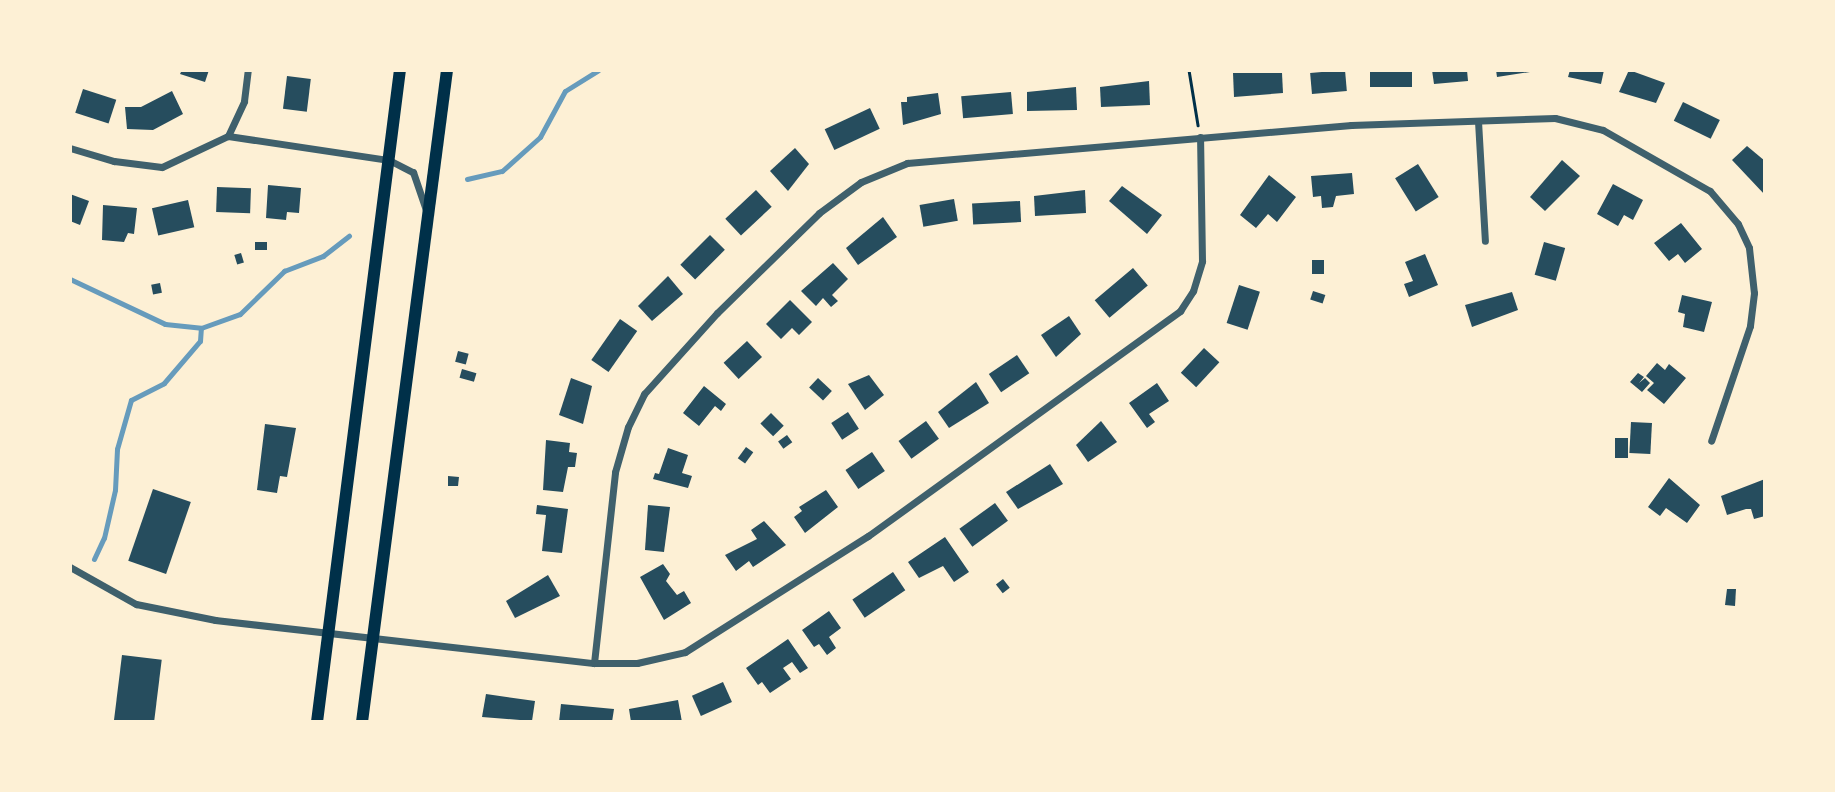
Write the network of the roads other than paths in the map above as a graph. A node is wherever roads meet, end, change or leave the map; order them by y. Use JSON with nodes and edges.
{"nodes":[{"id":1,"x":248,"y":70,"type":"edge"},
{"id":2,"x":400,"y":70,"type":"edge"},
{"id":3,"x":447,"y":70,"type":"edge"},
{"id":4,"x":1478,"y":121,"type":"junction"},
{"id":5,"x":228,"y":136,"type":"junction"},
{"id":6,"x":1200,"y":137,"type":"junction"},
{"id":7,"x":70,"y":148,"type":"edge"},
{"id":8,"x":388,"y":160,"type":"junction"},
{"id":9,"x":428,"y":217,"type":"junction"},
{"id":10,"x":1485,"y":241,"type":"dead end"},
{"id":11,"x":1711,"y":441,"type":"dead end"},
{"id":12,"x":70,"y":567,"type":"edge"},
{"id":13,"x":328,"y":632,"type":"junction"},
{"id":14,"x":373,"y":637,"type":"junction"},
{"id":15,"x":594,"y":663,"type":"junction"},
{"id":16,"x":317,"y":722,"type":"edge"},
{"id":17,"x":362,"y":722,"type":"edge"}],
"edges":[{"from":1,"to":5,"type":"street"},
{"from":2,"to":8,"type":"main road"},
{"from":3,"to":9,"type":"main road"},
{"from":4,"to":6,"type":"street"},
{"from":4,"to":10,"type":"street"},
{"from":4,"to":11,"type":"street"},
{"from":5,"to":7,"type":"street"},
{"from":5,"to":8,"type":"street"},
{"from":6,"to":15,"type":"street"},
{"from":6,"to":15,"type":"street"},
{"from":8,"to":9,"type":"street"},
{"from":8,"to":13,"type":"main road"},
{"from":9,"to":14,"type":"main road"},
{"from":12,"to":13,"type":"street"},
{"from":13,"to":14,"type":"street"},
{"from":13,"to":16,"type":"main road"},
{"from":14,"to":15,"type":"street"},
{"from":14,"to":17,"type":"main road"}]}
